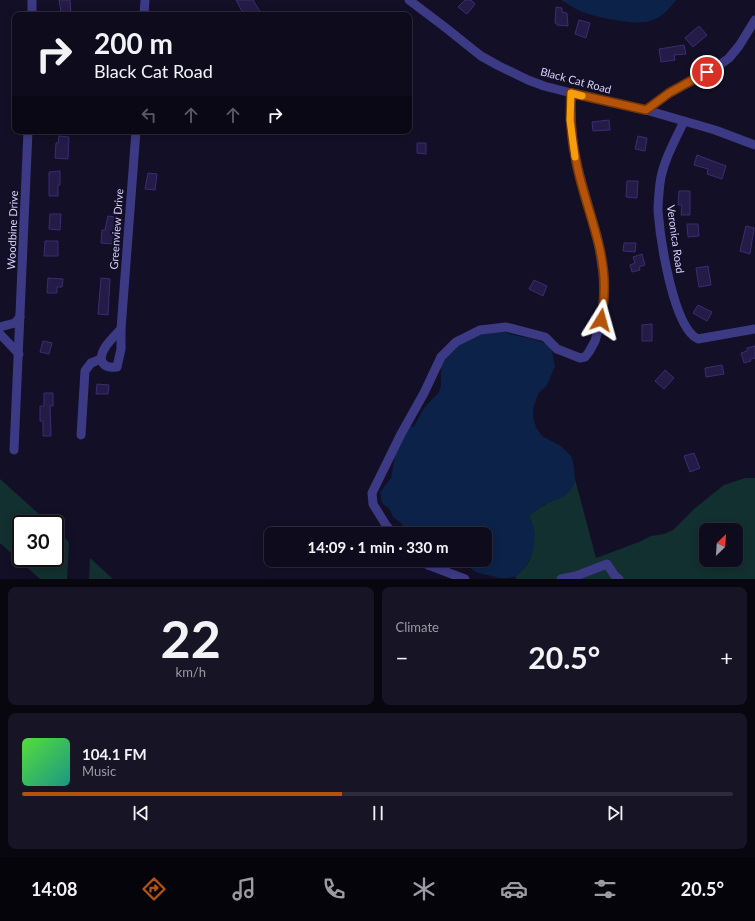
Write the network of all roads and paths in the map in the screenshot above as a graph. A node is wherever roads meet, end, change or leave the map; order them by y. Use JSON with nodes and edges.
{"nodes":[{"id":1,"x":32,"y":0,"type":"edge"},
{"id":2,"x":146,"y":0,"type":"edge"},
{"id":3,"x":410,"y":0,"type":"edge"},
{"id":4,"x":32,"y":12,"type":"edge"},
{"id":5,"x":144,"y":12,"type":"edge"},
{"id":6,"x":755,"y":20,"type":"edge"},
{"id":7,"x":571,"y":93,"type":"junction"},
{"id":8,"x":646,"y":110,"type":"junction"},
{"id":9,"x":684,"y":121,"type":"junction"},
{"id":10,"x":28,"y":134,"type":"edge"},
{"id":11,"x":136,"y":134,"type":"edge"},
{"id":12,"x":755,"y":144,"type":"edge"},
{"id":13,"x":20,"y":317,"type":"junction"},
{"id":14,"x":0,"y":327,"type":"edge"},
{"id":15,"x":121,"y":329,"type":"junction"},
{"id":16,"x":755,"y":329,"type":"edge"},
{"id":17,"x":0,"y":334,"type":"edge"},
{"id":18,"x":18,"y":354,"type":"junction"},
{"id":19,"x":101,"y":359,"type":"junction"},
{"id":20,"x":82,"y":435,"type":"dead end"},
{"id":21,"x":14,"y":450,"type":"dead end"},
{"id":22,"x":388,"y":527,"type":"edge"},
{"id":23,"x":433,"y":567,"type":"edge"},
{"id":24,"x":465,"y":579,"type":"edge"},
{"id":25,"x":562,"y":579,"type":"edge"},
{"id":26,"x":619,"y":579,"type":"edge"}],
"edges":[{"from":1,"to":4,"type":"street"},
{"from":2,"to":5,"type":"street"},
{"from":3,"to":7,"type":"street","name":"Black Cat Road"},
{"from":6,"to":8,"type":"street"},
{"from":7,"to":8,"type":"street","name":"Black Cat Road"},
{"from":7,"to":22,"type":"street"},
{"from":8,"to":9,"type":"street","name":"Black Cat Road"},
{"from":9,"to":12,"type":"street","name":"Black Cat Road"},
{"from":9,"to":16,"type":"street","name":"Veronica Road"},
{"from":10,"to":13,"type":"street","name":"Woodbine Drive"},
{"from":11,"to":15,"type":"street","name":"Greenview Drive"},
{"from":13,"to":14,"type":"street"},
{"from":13,"to":18,"type":"street","name":"Woodbine Drive"},
{"from":15,"to":19,"type":"street"},
{"from":15,"to":19,"type":"street","name":"Greenview Drive"},
{"from":17,"to":18,"type":"street"},
{"from":18,"to":21,"type":"street","name":"Woodbine Drive"},
{"from":19,"to":20,"type":"street"},
{"from":23,"to":24,"type":"street"},
{"from":25,"to":26,"type":"street"}]}
